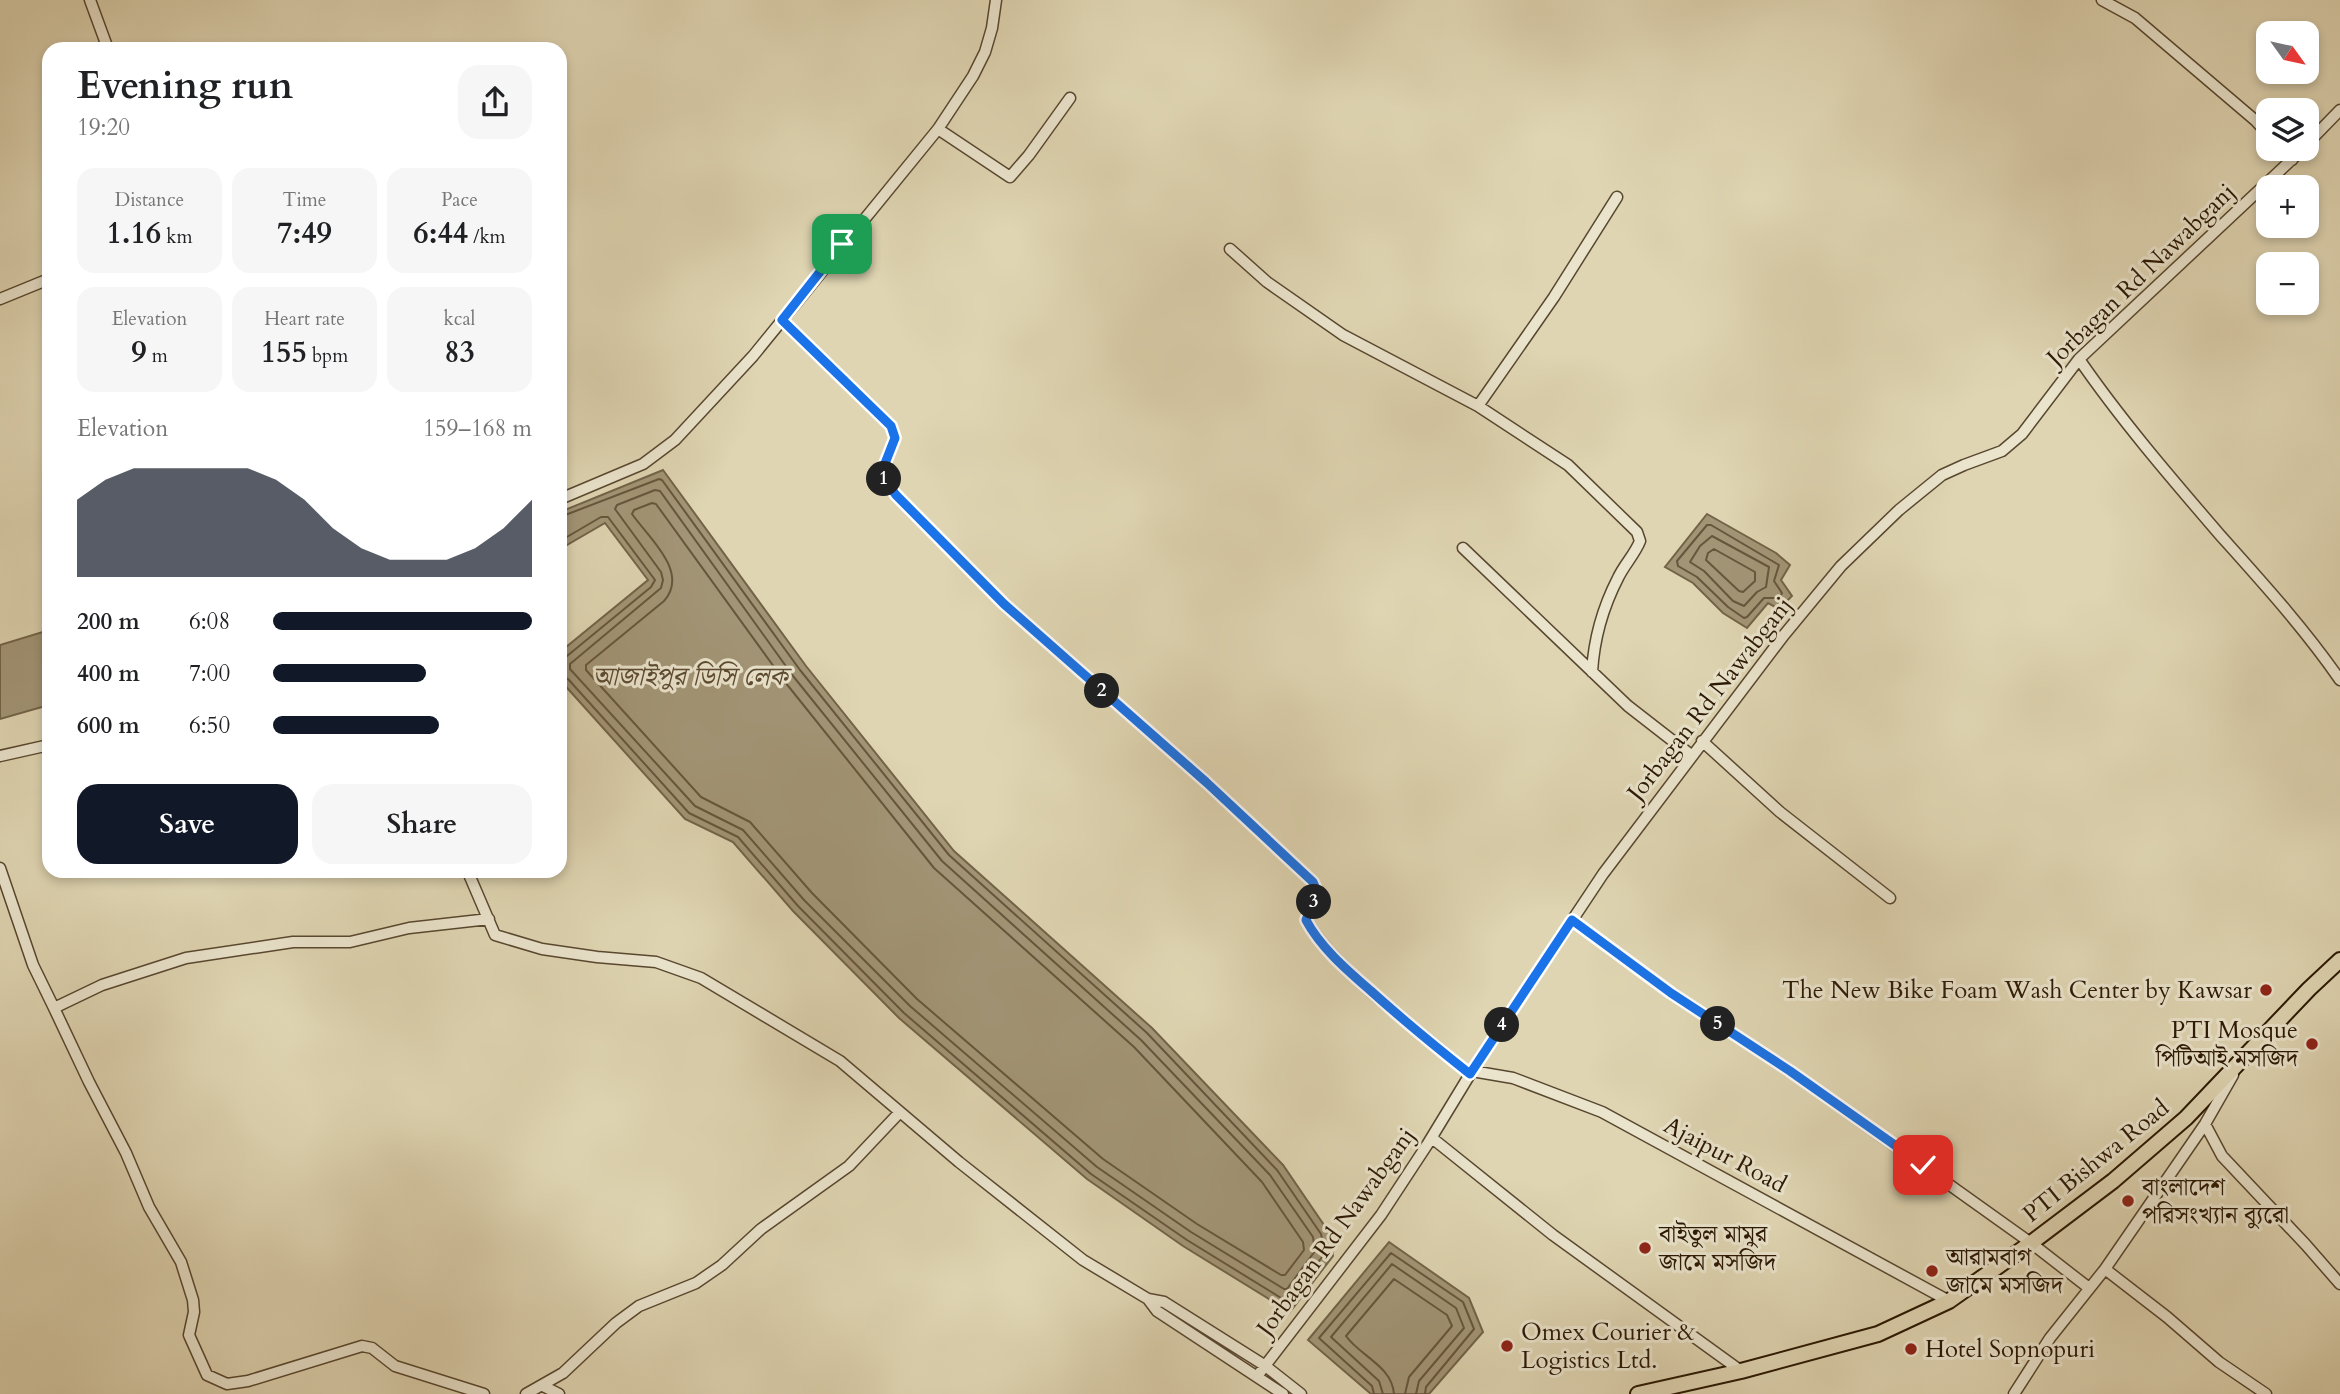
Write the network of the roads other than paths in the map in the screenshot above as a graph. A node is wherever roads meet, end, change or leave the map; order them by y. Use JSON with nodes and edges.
{"nodes":[{"id":1,"x":90,"y":0,"type":"edge"},
{"id":2,"x":996,"y":0,"type":"edge"},
{"id":3,"x":2102,"y":0,"type":"edge"},
{"id":4,"x":105,"y":42,"type":"edge"},
{"id":5,"x":1070,"y":98,"type":"dead end"},
{"id":6,"x":2340,"y":110,"type":"edge"},
{"id":7,"x":2256,"y":121,"type":"edge"},
{"id":8,"x":938,"y":129,"type":"junction"},
{"id":9,"x":2319,"y":132,"type":"edge"},
{"id":10,"x":2291,"y":161,"type":"edge"},
{"id":11,"x":1616,"y":197,"type":"dead end"},
{"id":12,"x":1230,"y":249,"type":"dead end"},
{"id":13,"x":42,"y":282,"type":"edge"},
{"id":14,"x":0,"y":299,"type":"edge"},
{"id":15,"x":782,"y":320,"type":"junction"},
{"id":16,"x":2079,"y":359,"type":"junction"},
{"id":17,"x":1478,"y":406,"type":"junction"},
{"id":18,"x":567,"y":496,"type":"edge"},
{"id":19,"x":1463,"y":548,"type":"dead end"},
{"id":20,"x":1591,"y":672,"type":"junction"},
{"id":21,"x":2340,"y":680,"type":"edge"},
{"id":22,"x":1703,"y":741,"type":"junction"},
{"id":23,"x":42,"y":747,"type":"edge"},
{"id":24,"x":1691,"y":755,"type":"junction"},
{"id":25,"x":0,"y":756,"type":"edge"},
{"id":26,"x":0,"y":868,"type":"edge"},
{"id":27,"x":471,"y":878,"type":"edge"},
{"id":28,"x":1890,"y":898,"type":"dead end"},
{"id":29,"x":489,"y":919,"type":"junction"},
{"id":30,"x":1572,"y":920,"type":"junction"},
{"id":31,"x":2340,"y":960,"type":"edge"},
{"id":32,"x":54,"y":1008,"type":"junction"},
{"id":33,"x":2235,"y":1067,"type":"junction"},
{"id":34,"x":1471,"y":1072,"type":"junction"},
{"id":35,"x":900,"y":1112,"type":"junction"},
{"id":36,"x":2205,"y":1124,"type":"junction"},
{"id":37,"x":1432,"y":1138,"type":"junction"},
{"id":38,"x":2031,"y":1243,"type":"junction"},
{"id":39,"x":2105,"y":1269,"type":"junction"},
{"id":40,"x":2340,"y":1284,"type":"edge"},
{"id":41,"x":2089,"y":1288,"type":"junction"},
{"id":42,"x":1148,"y":1299,"type":"junction"},
{"id":43,"x":1949,"y":1301,"type":"junction"},
{"id":44,"x":1264,"y":1365,"type":"junction"},
{"id":45,"x":1741,"y":1371,"type":"junction"},
{"id":46,"x":1258,"y":1375,"type":"junction"},
{"id":47,"x":543,"y":1385,"type":"junction"},
{"id":48,"x":484,"y":1394,"type":"edge"},
{"id":49,"x":526,"y":1394,"type":"edge"},
{"id":50,"x":558,"y":1394,"type":"edge"},
{"id":51,"x":1283,"y":1394,"type":"edge"},
{"id":52,"x":1301,"y":1394,"type":"edge"},
{"id":53,"x":1638,"y":1394,"type":"edge"},
{"id":54,"x":2014,"y":1394,"type":"edge"},
{"id":55,"x":2266,"y":1394,"type":"edge"}],
"edges":[{"from":1,"to":4,"type":"street"},
{"from":2,"to":8,"type":"street"},
{"from":3,"to":7,"type":"street"},
{"from":5,"to":8,"type":"street"},
{"from":6,"to":9,"type":"street"},
{"from":8,"to":15,"type":"street"},
{"from":10,"to":16,"type":"street","name":"Jorbagan Rd Nawabganj"},
{"from":11,"to":17,"type":"street"},
{"from":12,"to":17,"type":"street"},
{"from":13,"to":14,"type":"street"},
{"from":15,"to":18,"type":"street"},
{"from":15,"to":34,"type":"street"},
{"from":16,"to":21,"type":"street"},
{"from":16,"to":22,"type":"street","name":"Jorbagan Rd Nawabganj"},
{"from":17,"to":20,"type":"street"},
{"from":19,"to":20,"type":"street"},
{"from":20,"to":24,"type":"street"},
{"from":22,"to":24,"type":"street","name":"Jorbagan Rd Nawabganj"},
{"from":22,"to":28,"type":"street"},
{"from":23,"to":25,"type":"street"},
{"from":24,"to":30,"type":"street","name":"Jorbagan Rd Nawabganj"},
{"from":26,"to":32,"type":"street"},
{"from":27,"to":29,"type":"street"},
{"from":29,"to":32,"type":"street"},
{"from":29,"to":35,"type":"street"},
{"from":30,"to":34,"type":"street","name":"Jorbagan Rd Nawabganj"},
{"from":30,"to":38,"type":"street"},
{"from":31,"to":33,"type":"highway","name":"PTI Bishwa Road"},
{"from":32,"to":48,"type":"street"},
{"from":33,"to":36,"type":"street"},
{"from":33,"to":38,"type":"highway","name":"PTI Bishwa Road"},
{"from":34,"to":37,"type":"street","name":"Jorbagan Rd Nawabganj"},
{"from":34,"to":43,"type":"street","name":"Ajaipur Road"},
{"from":35,"to":42,"type":"street"},
{"from":35,"to":47,"type":"street"},
{"from":36,"to":39,"type":"street"},
{"from":36,"to":40,"type":"street"},
{"from":37,"to":44,"type":"street","name":"Jorbagan Rd Nawabganj"},
{"from":37,"to":45,"type":"street"},
{"from":38,"to":41,"type":"street"},
{"from":38,"to":43,"type":"highway","name":"PTI Bishwa Road"},
{"from":39,"to":41,"type":"street"},
{"from":39,"to":55,"type":"street"},
{"from":41,"to":54,"type":"street"},
{"from":42,"to":44,"type":"street"},
{"from":42,"to":46,"type":"street"},
{"from":43,"to":45,"type":"highway","name":"PTI Bishwa Road"},
{"from":44,"to":46,"type":"street","name":"Jorbagan Rd Nawabganj"},
{"from":44,"to":52,"type":"street"},
{"from":45,"to":53,"type":"highway","name":"PTI Bishwa Road"},
{"from":46,"to":51,"type":"street"},
{"from":47,"to":49,"type":"street"},
{"from":47,"to":50,"type":"street"}]}
